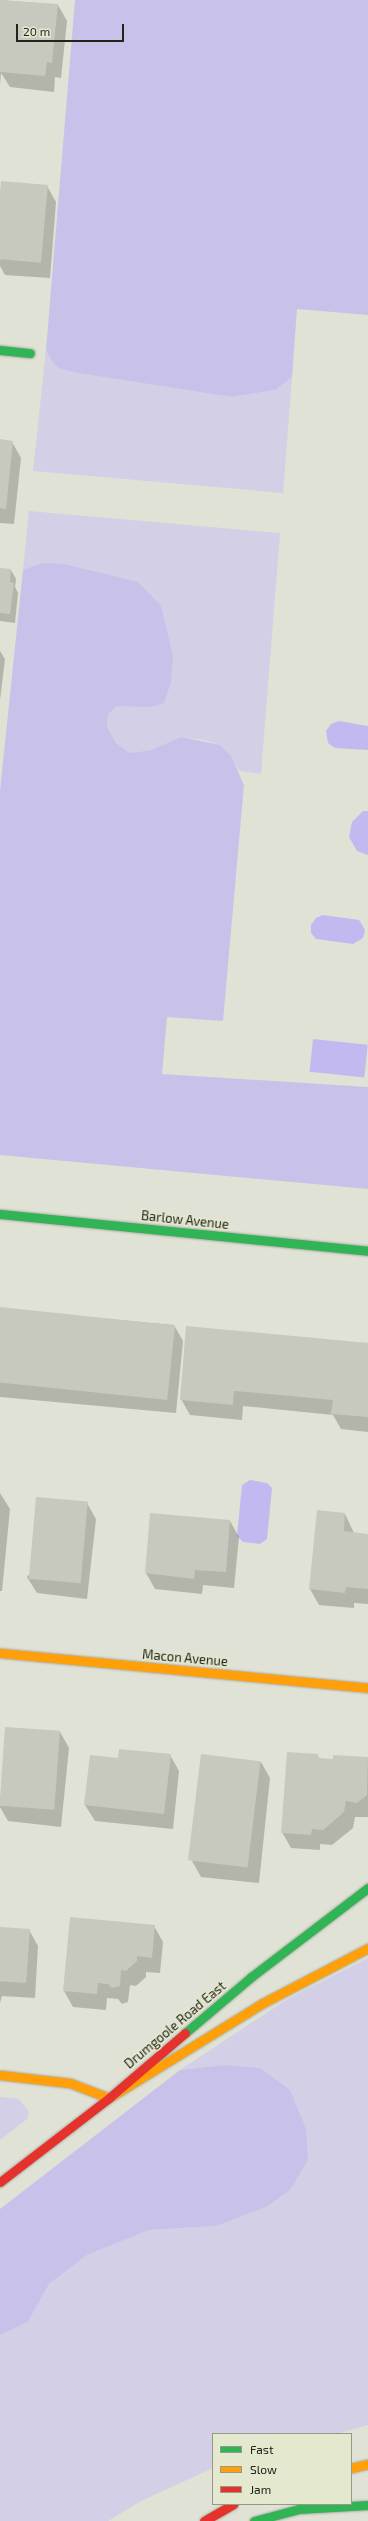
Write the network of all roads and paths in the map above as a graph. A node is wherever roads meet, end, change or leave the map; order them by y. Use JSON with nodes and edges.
{"nodes":[{"id":1,"x":0,"y":350,"type":"edge"},
{"id":2,"x":30,"y":353,"type":"dead end"},
{"id":3,"x":0,"y":1214,"type":"edge"},
{"id":4,"x":368,"y":1251,"type":"edge"},
{"id":5,"x":0,"y":1654,"type":"edge"},
{"id":6,"x":368,"y":1688,"type":"edge"},
{"id":7,"x":368,"y":1888,"type":"edge"},
{"id":8,"x":368,"y":1948,"type":"edge"},
{"id":9,"x":0,"y":2075,"type":"edge"},
{"id":10,"x":109,"y":2098,"type":"junction"},
{"id":11,"x":0,"y":2182,"type":"edge"},
{"id":12,"x":368,"y":2464,"type":"edge"},
{"id":13,"x":352,"y":2468,"type":"edge"},
{"id":14,"x":232,"y":2505,"type":"edge"},
{"id":15,"x":368,"y":2505,"type":"edge"},
{"id":16,"x":204,"y":2521,"type":"edge"},
{"id":17,"x":254,"y":2521,"type":"edge"}],
"edges":[{"from":1,"to":2,"type":"main road"},
{"from":3,"to":4,"type":"main road","name":"Barlow Avenue"},
{"from":5,"to":6,"type":"main road","name":"Macon Avenue"},
{"from":7,"to":10,"type":"main road","name":"Drumgoole Road East"},
{"from":8,"to":10,"type":"main road"},
{"from":9,"to":10,"type":"main road"},
{"from":10,"to":11,"type":"main road","name":"Drumgoole Road East"},
{"from":12,"to":13,"type":"main road"},
{"from":14,"to":16,"type":"main road"},
{"from":15,"to":17,"type":"main road"}]}
